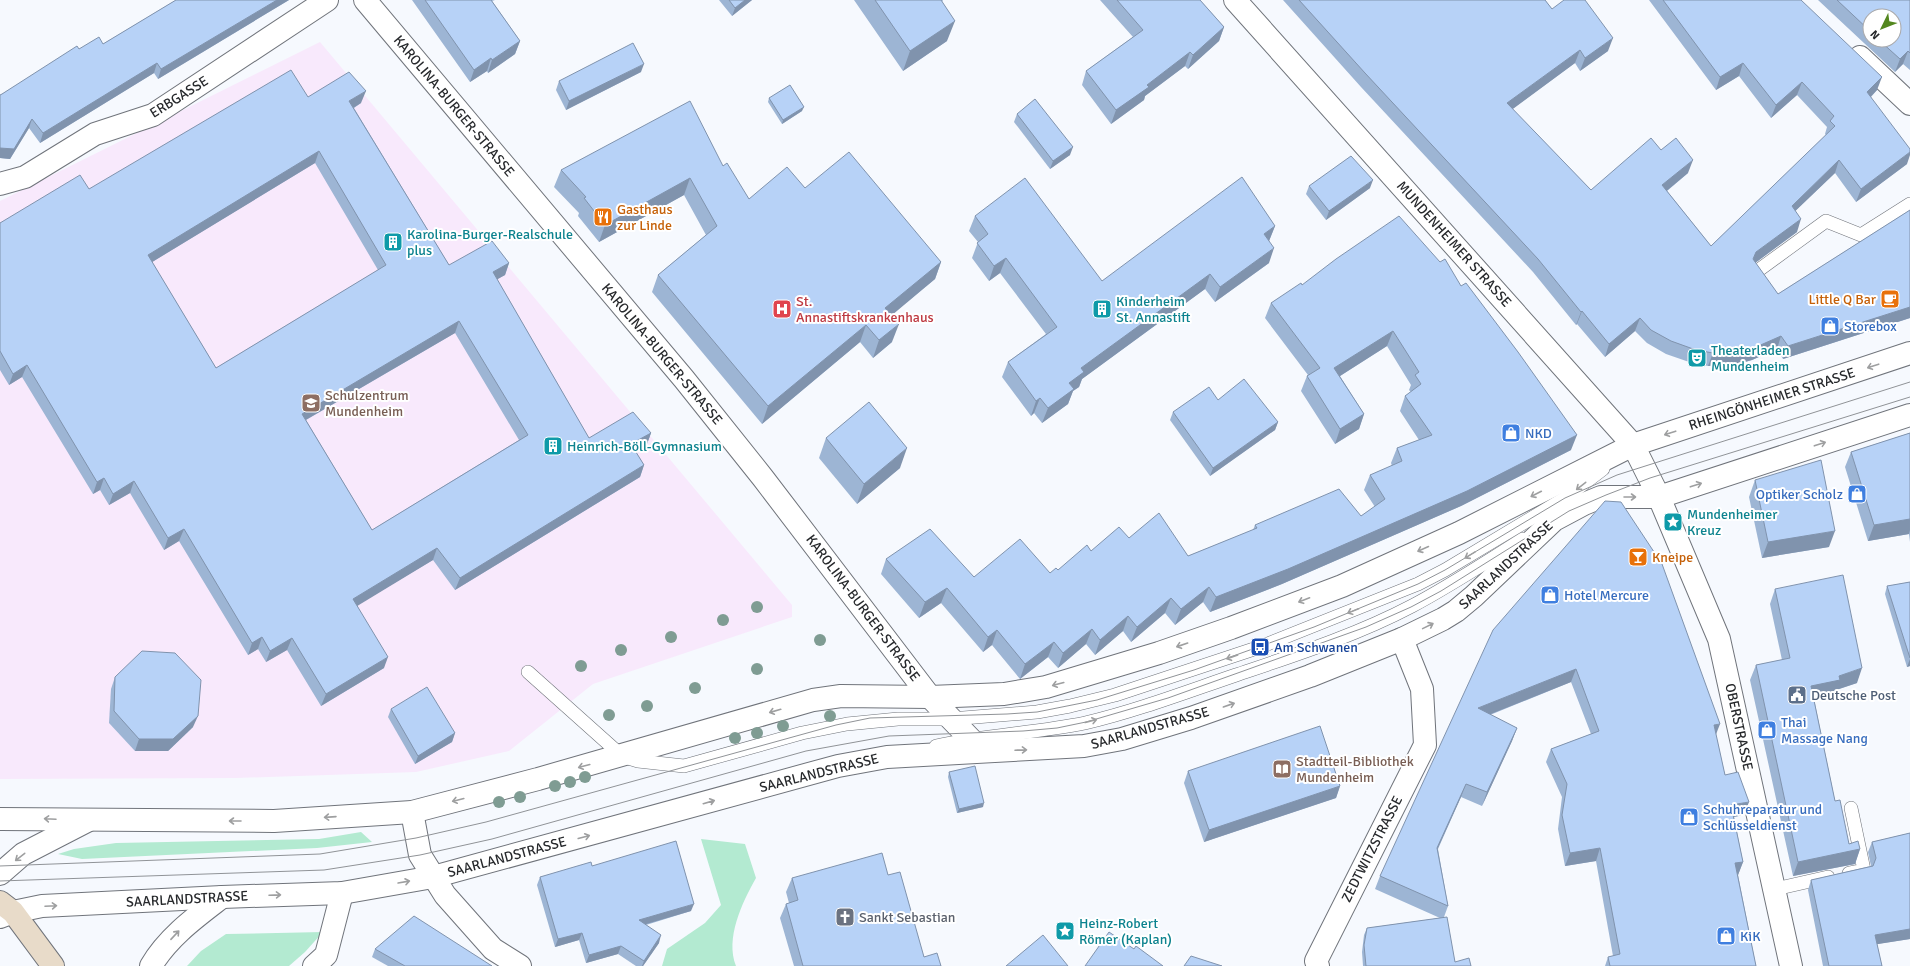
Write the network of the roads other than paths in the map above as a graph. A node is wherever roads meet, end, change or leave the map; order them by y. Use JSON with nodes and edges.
{"nodes":[{"id":1,"x":327,"y":0,"type":"edge"},
{"id":2,"x":365,"y":0,"type":"edge"},
{"id":3,"x":1235,"y":0,"type":"edge"},
{"id":4,"x":1847,"y":44,"type":"edge"},
{"id":5,"x":1910,"y":104,"type":"edge"},
{"id":6,"x":0,"y":184,"type":"edge"},
{"id":7,"x":1910,"y":204,"type":"edge"},
{"id":8,"x":1756,"y":272,"type":"edge"},
{"id":9,"x":1910,"y":353,"type":"edge"},
{"id":10,"x":1910,"y":415,"type":"edge"},
{"id":11,"x":1634,"y":445,"type":"junction"},
{"id":12,"x":1659,"y":497,"type":"junction"},
{"id":13,"x":1554,"y":520,"type":"junction"},
{"id":14,"x":1402,"y":639,"type":"junction"},
{"id":15,"x":528,"y":672,"type":"dead end"},
{"id":16,"x":930,"y":697,"type":"junction"},
{"id":17,"x":951,"y":719,"type":"junction"},
{"id":18,"x":976,"y":745,"type":"junction"},
{"id":19,"x":622,"y":756,"type":"junction"},
{"id":20,"x":1850,"y":808,"type":"dead end"},
{"id":21,"x":412,"y":812,"type":"junction"},
{"id":22,"x":0,"y":819,"type":"edge"},
{"id":23,"x":89,"y":820,"type":"junction"},
{"id":24,"x":0,"y":874,"type":"edge"},
{"id":25,"x":433,"y":877,"type":"junction"},
{"id":26,"x":1775,"y":888,"type":"junction"},
{"id":27,"x":342,"y":894,"type":"junction"},
{"id":28,"x":222,"y":897,"type":"junction"},
{"id":29,"x":4,"y":910,"type":"edge"},
{"id":30,"x":53,"y":966,"type":"edge"},
{"id":31,"x":151,"y":966,"type":"edge"},
{"id":32,"x":314,"y":966,"type":"edge"},
{"id":33,"x":520,"y":966,"type":"edge"},
{"id":34,"x":1318,"y":966,"type":"edge"},
{"id":35,"x":1791,"y":966,"type":"edge"}],
"edges":[{"from":1,"to":6,"type":"street","name":"ERBGASSE"},
{"from":2,"to":16,"type":"street","name":"KAROLINA-BURGER-STRASSE"},
{"from":3,"to":11,"type":"street","name":"MUNDENHEIMER STRASSE"},
{"from":4,"to":5,"type":"street"},
{"from":7,"to":8,"type":"lane"},
{"from":9,"to":11,"type":"street","name":"RHEINGÖNHEIMER STRASSE","one_way":true},
{"from":12,"to":10,"type":"street","one_way":true},
{"from":11,"to":12,"type":"street","name":"MUNDENHEIMER STRASSE"},
{"from":11,"to":16,"type":"street","one_way":true},
{"from":11,"to":17,"type":"lane","one_way":true},
{"from":13,"to":12,"type":"street","name":"SAARLANDSTRASSE","one_way":true},
{"from":12,"to":26,"type":"street","name":"OBERSTRASSE"},
{"from":14,"to":13,"type":"street","name":"SAARLANDSTRASSE","one_way":true},
{"from":18,"to":13,"type":"lane","one_way":true},
{"from":18,"to":14,"type":"street","name":"SAARLANDSTRASSE","one_way":true},
{"from":14,"to":34,"type":"street","name":"ZEDTWITZSTRASSE"},
{"from":15,"to":19,"type":"lane"},
{"from":16,"to":17,"type":"street","name":"KAROLINA-BURGER-STRASSE"},
{"from":16,"to":19,"type":"street","one_way":true},
{"from":17,"to":18,"type":"street","name":"KAROLINA-BURGER-STRASSE"},
{"from":17,"to":19,"type":"lane"},
{"from":25,"to":18,"type":"street","name":"SAARLANDSTRASSE","one_way":true},
{"from":19,"to":21,"type":"street","one_way":true},
{"from":20,"to":26,"type":"lane"},
{"from":21,"to":23,"type":"street","one_way":true},
{"from":21,"to":25,"type":"street"},
{"from":23,"to":22,"type":"street","one_way":true},
{"from":23,"to":24,"type":"street","one_way":true},
{"from":27,"to":25,"type":"street","name":"SAARLANDSTRASSE","one_way":true},
{"from":25,"to":33,"type":"street"},
{"from":26,"to":35,"type":"street","name":"OBERSTRASSE"},
{"from":28,"to":27,"type":"street","name":"SAARLANDSTRASSE","one_way":true},
{"from":27,"to":32,"type":"street"},
{"from":29,"to":28,"type":"street","name":"SAARLANDSTRASSE","one_way":true},
{"from":31,"to":28,"type":"street","one_way":true},
{"from":29,"to":30,"type":"main road"}]}
